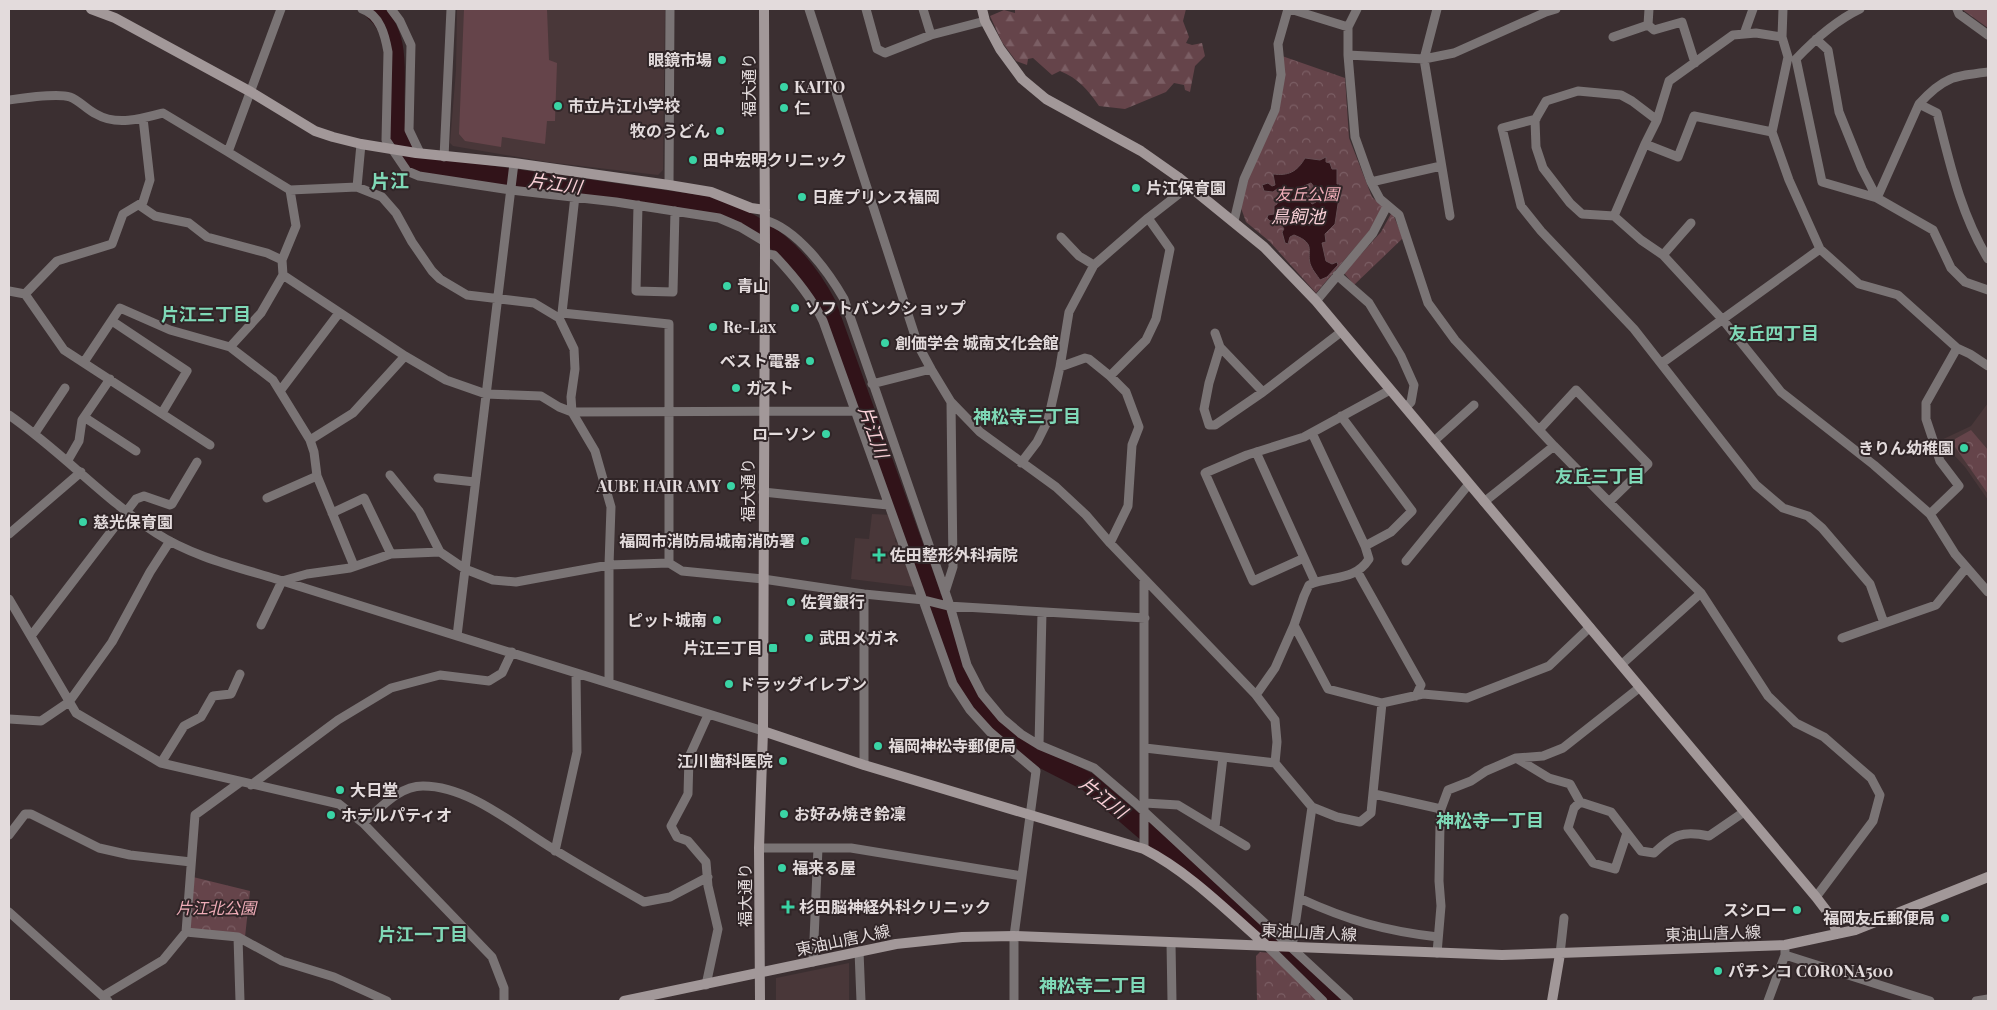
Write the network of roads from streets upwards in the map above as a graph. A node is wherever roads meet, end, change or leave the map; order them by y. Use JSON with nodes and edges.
{"nodes":[{"id":1,"x":91,"y":9,"type":"edge"},
{"id":2,"x":281,"y":9,"type":"edge"},
{"id":3,"x":362,"y":9,"type":"edge"},
{"id":4,"x":391,"y":9,"type":"edge"},
{"id":5,"x":451,"y":9,"type":"edge"},
{"id":6,"x":670,"y":9,"type":"edge"},
{"id":7,"x":764,"y":9,"type":"edge"},
{"id":8,"x":809,"y":9,"type":"edge"},
{"id":9,"x":866,"y":9,"type":"edge"},
{"id":10,"x":923,"y":9,"type":"edge"},
{"id":11,"x":982,"y":9,"type":"edge"},
{"id":12,"x":1289,"y":9,"type":"edge"},
{"id":13,"x":1357,"y":9,"type":"edge"},
{"id":14,"x":1436,"y":9,"type":"edge"},
{"id":15,"x":1649,"y":9,"type":"edge"},
{"id":16,"x":1753,"y":9,"type":"edge"},
{"id":17,"x":1783,"y":9,"type":"edge"},
{"id":18,"x":1860,"y":9,"type":"edge"},
{"id":19,"x":1957,"y":9,"type":"edge"},
{"id":20,"x":1556,"y":10,"type":"edge"},
{"id":21,"x":1307,"y":11,"type":"edge"},
{"id":22,"x":985,"y":21,"type":"junction"},
{"id":23,"x":1648,"y":25,"type":"junction"},
{"id":24,"x":1348,"y":27,"type":"junction"},
{"id":25,"x":1744,"y":34,"type":"junction"},
{"id":26,"x":931,"y":35,"type":"junction"},
{"id":27,"x":1988,"y":35,"type":"edge"},
{"id":28,"x":1614,"y":37,"type":"dead end"},
{"id":29,"x":1782,"y":37,"type":"junction"},
{"id":30,"x":1816,"y":39,"type":"junction"},
{"id":31,"x":1348,"y":55,"type":"junction"},
{"id":32,"x":1792,"y":58,"type":"junction"},
{"id":33,"x":1424,"y":59,"type":"junction"},
{"id":34,"x":1695,"y":63,"type":"junction"},
{"id":35,"x":1988,"y":72,"type":"edge"},
{"id":36,"x":251,"y":92,"type":"junction"},
{"id":37,"x":9,"y":100,"type":"edge"},
{"id":38,"x":1919,"y":104,"type":"junction"},
{"id":39,"x":143,"y":118,"type":"junction"},
{"id":40,"x":1536,"y":119,"type":"junction"},
{"id":41,"x":1657,"y":120,"type":"junction"},
{"id":42,"x":1772,"y":132,"type":"junction"},
{"id":43,"x":361,"y":144,"type":"junction"},
{"id":44,"x":1645,"y":144,"type":"junction"},
{"id":45,"x":393,"y":149,"type":"junction"},
{"id":46,"x":228,"y":152,"type":"junction"},
{"id":47,"x":418,"y":153,"type":"junction"},
{"id":48,"x":444,"y":157,"type":"junction"},
{"id":49,"x":514,"y":166,"type":"junction"},
{"id":50,"x":1441,"y":166,"type":"junction"},
{"id":51,"x":1371,"y":182,"type":"junction"},
{"id":52,"x":669,"y":185,"type":"junction"},
{"id":53,"x":1189,"y":186,"type":"junction"},
{"id":54,"x":357,"y":188,"type":"junction"},
{"id":55,"x":511,"y":188,"type":"junction"},
{"id":56,"x":290,"y":190,"type":"junction"},
{"id":57,"x":575,"y":196,"type":"junction"},
{"id":58,"x":1877,"y":198,"type":"junction"},
{"id":59,"x":139,"y":205,"type":"junction"},
{"id":60,"x":638,"y":205,"type":"junction"},
{"id":61,"x":1387,"y":206,"type":"junction"},
{"id":62,"x":675,"y":211,"type":"junction"},
{"id":63,"x":765,"y":215,"type":"junction"},
{"id":64,"x":1450,"y":216,"type":"dead end"},
{"id":65,"x":1614,"y":216,"type":"junction"},
{"id":66,"x":1148,"y":218,"type":"junction"},
{"id":67,"x":1234,"y":221,"type":"junction"},
{"id":68,"x":1691,"y":223,"type":"dead end"},
{"id":69,"x":1061,"y":237,"type":"dead end"},
{"id":70,"x":765,"y":242,"type":"junction"},
{"id":71,"x":1820,"y":249,"type":"junction"},
{"id":72,"x":765,"y":254,"type":"junction"},
{"id":73,"x":1663,"y":255,"type":"junction"},
{"id":74,"x":1988,"y":258,"type":"edge"},
{"id":75,"x":282,"y":260,"type":"junction"},
{"id":76,"x":1094,"y":265,"type":"junction"},
{"id":77,"x":1337,"y":275,"type":"junction"},
{"id":78,"x":283,"y":276,"type":"junction"},
{"id":79,"x":1988,"y":290,"type":"edge"},
{"id":80,"x":9,"y":291,"type":"edge"},
{"id":81,"x":25,"y":294,"type":"junction"},
{"id":82,"x":499,"y":299,"type":"junction"},
{"id":83,"x":1316,"y":301,"type":"junction"},
{"id":84,"x":339,"y":313,"type":"junction"},
{"id":85,"x":560,"y":315,"type":"junction"},
{"id":86,"x":1723,"y":320,"type":"junction"},
{"id":87,"x":112,"y":321,"type":"junction"},
{"id":88,"x":1341,"y":332,"type":"junction"},
{"id":89,"x":1215,"y":333,"type":"dead end"},
{"id":90,"x":230,"y":347,"type":"junction"},
{"id":91,"x":1220,"y":347,"type":"junction"},
{"id":92,"x":1957,"y":348,"type":"junction"},
{"id":93,"x":405,"y":356,"type":"junction"},
{"id":94,"x":84,"y":362,"type":"junction"},
{"id":95,"x":1662,"y":363,"type":"junction"},
{"id":96,"x":1988,"y":366,"type":"edge"},
{"id":97,"x":1060,"y":367,"type":"junction"},
{"id":98,"x":931,"y":369,"type":"junction"},
{"id":99,"x":1110,"y":376,"type":"junction"},
{"id":100,"x":110,"y":379,"type":"junction"},
{"id":101,"x":872,"y":384,"type":"junction"},
{"id":102,"x":65,"y":388,"type":"dead end"},
{"id":103,"x":1390,"y":390,"type":"junction"},
{"id":104,"x":280,"y":391,"type":"junction"},
{"id":105,"x":1263,"y":392,"type":"junction"},
{"id":106,"x":486,"y":394,"type":"junction"},
{"id":107,"x":951,"y":402,"type":"junction"},
{"id":108,"x":1474,"y":405,"type":"dead end"},
{"id":109,"x":1406,"y":407,"type":"junction"},
{"id":110,"x":763,"y":411,"type":"junction"},
{"id":111,"x":854,"y":411,"type":"junction"},
{"id":112,"x":572,"y":412,"type":"junction"},
{"id":113,"x":670,"y":412,"type":"junction"},
{"id":114,"x":162,"y":413,"type":"junction"},
{"id":115,"x":9,"y":415,"type":"edge"},
{"id":116,"x":1341,"y":416,"type":"junction"},
{"id":117,"x":84,"y":417,"type":"junction"},
{"id":118,"x":1539,"y":430,"type":"junction"},
{"id":119,"x":1312,"y":432,"type":"junction"},
{"id":120,"x":35,"y":433,"type":"junction"},
{"id":121,"x":310,"y":440,"type":"junction"},
{"id":122,"x":1434,"y":441,"type":"junction"},
{"id":123,"x":210,"y":445,"type":"dead end"},
{"id":124,"x":1554,"y":446,"type":"junction"},
{"id":125,"x":136,"y":451,"type":"dead end"},
{"id":126,"x":1256,"y":452,"type":"junction"},
{"id":127,"x":68,"y":460,"type":"junction"},
{"id":128,"x":197,"y":462,"type":"dead end"},
{"id":129,"x":1021,"y":463,"type":"junction"},
{"id":130,"x":82,"y":472,"type":"junction"},
{"id":131,"x":390,"y":475,"type":"dead end"},
{"id":132,"x":317,"y":476,"type":"junction"},
{"id":133,"x":438,"y":478,"type":"dead end"},
{"id":134,"x":475,"y":482,"type":"junction"},
{"id":135,"x":1469,"y":484,"type":"junction"},
{"id":136,"x":763,"y":492,"type":"junction"},
{"id":137,"x":267,"y":498,"type":"dead end"},
{"id":138,"x":1484,"y":502,"type":"junction"},
{"id":139,"x":1610,"y":502,"type":"junction"},
{"id":140,"x":888,"y":505,"type":"junction"},
{"id":141,"x":126,"y":510,"type":"junction"},
{"id":142,"x":332,"y":513,"type":"junction"},
{"id":143,"x":1930,"y":514,"type":"junction"},
{"id":144,"x":9,"y":534,"type":"edge"},
{"id":145,"x":170,"y":541,"type":"junction"},
{"id":146,"x":1110,"y":543,"type":"junction"},
{"id":147,"x":1364,"y":546,"type":"junction"},
{"id":148,"x":440,"y":552,"type":"junction"},
{"id":149,"x":391,"y":554,"type":"junction"},
{"id":150,"x":1304,"y":558,"type":"junction"},
{"id":151,"x":1406,"y":561,"type":"dead end"},
{"id":152,"x":669,"y":563,"type":"junction"},
{"id":153,"x":609,"y":565,"type":"junction"},
{"id":154,"x":354,"y":566,"type":"junction"},
{"id":155,"x":465,"y":568,"type":"junction"},
{"id":156,"x":1966,"y":568,"type":"junction"},
{"id":157,"x":1357,"y":571,"type":"junction"},
{"id":158,"x":763,"y":579,"type":"junction"},
{"id":159,"x":1144,"y":579,"type":"junction"},
{"id":160,"x":282,"y":581,"type":"junction"},
{"id":161,"x":1315,"y":582,"type":"junction"},
{"id":162,"x":1988,"y":592,"type":"edge"},
{"id":163,"x":945,"y":593,"type":"junction"},
{"id":164,"x":864,"y":594,"type":"junction"},
{"id":165,"x":1701,"y":594,"type":"junction"},
{"id":166,"x":9,"y":599,"type":"edge"},
{"id":167,"x":927,"y":601,"type":"junction"},
{"id":168,"x":949,"y":606,"type":"junction"},
{"id":169,"x":1042,"y":612,"type":"junction"},
{"id":170,"x":1144,"y":618,"type":"junction"},
{"id":171,"x":1884,"y":623,"type":"junction"},
{"id":172,"x":261,"y":626,"type":"dead end"},
{"id":173,"x":1294,"y":626,"type":"junction"},
{"id":174,"x":1590,"y":627,"type":"junction"},
{"id":175,"x":30,"y":636,"type":"junction"},
{"id":176,"x":457,"y":636,"type":"junction"},
{"id":177,"x":1842,"y":638,"type":"dead end"},
{"id":178,"x":512,"y":652,"type":"junction"},
{"id":179,"x":1620,"y":664,"type":"junction"},
{"id":180,"x":576,"y":673,"type":"junction"},
{"id":181,"x":240,"y":674,"type":"dead end"},
{"id":182,"x":609,"y":683,"type":"junction"},
{"id":183,"x":1639,"y":688,"type":"junction"},
{"id":184,"x":1256,"y":695,"type":"junction"},
{"id":185,"x":1416,"y":696,"type":"junction"},
{"id":186,"x":69,"y":702,"type":"junction"},
{"id":187,"x":1382,"y":703,"type":"junction"},
{"id":188,"x":708,"y":715,"type":"junction"},
{"id":189,"x":9,"y":720,"type":"edge"},
{"id":190,"x":763,"y":731,"type":"junction"},
{"id":191,"x":1040,"y":745,"type":"junction"},
{"id":192,"x":1145,"y":748,"type":"junction"},
{"id":193,"x":1223,"y":757,"type":"junction"},
{"id":194,"x":1516,"y":758,"type":"junction"},
{"id":195,"x":161,"y":763,"type":"junction"},
{"id":196,"x":1275,"y":763,"type":"junction"},
{"id":197,"x":864,"y":765,"type":"junction"},
{"id":198,"x":239,"y":783,"type":"junction"},
{"id":199,"x":251,"y":785,"type":"junction"},
{"id":200,"x":1374,"y":794,"type":"junction"},
{"id":201,"x":1580,"y":802,"type":"junction"},
{"id":202,"x":1312,"y":807,"type":"junction"},
{"id":203,"x":1441,"y":809,"type":"junction"},
{"id":204,"x":1145,"y":811,"type":"junction"},
{"id":205,"x":1744,"y":812,"type":"junction"},
{"id":206,"x":1030,"y":815,"type":"junction"},
{"id":207,"x":363,"y":823,"type":"junction"},
{"id":208,"x":1215,"y":827,"type":"junction"},
{"id":209,"x":1627,"y":834,"type":"junction"},
{"id":210,"x":9,"y":835,"type":"edge"},
{"id":211,"x":1246,"y":846,"type":"dead end"},
{"id":212,"x":760,"y":848,"type":"junction"},
{"id":213,"x":818,"y":848,"type":"junction"},
{"id":214,"x":1144,"y":849,"type":"junction"},
{"id":215,"x":555,"y":851,"type":"junction"},
{"id":216,"x":191,"y":862,"type":"junction"},
{"id":217,"x":708,"y":876,"type":"junction"},
{"id":218,"x":1022,"y":876,"type":"junction"},
{"id":219,"x":1988,"y":877,"type":"edge"},
{"id":220,"x":1816,"y":897,"type":"junction"},
{"id":221,"x":1299,"y":898,"type":"junction"},
{"id":222,"x":9,"y":912,"type":"edge"},
{"id":223,"x":1564,"y":918,"type":"dead end"},
{"id":224,"x":186,"y":932,"type":"junction"},
{"id":225,"x":1837,"y":934,"type":"junction"},
{"id":226,"x":1014,"y":936,"type":"junction"},
{"id":227,"x":238,"y":937,"type":"junction"},
{"id":228,"x":1438,"y":937,"type":"junction"},
{"id":229,"x":1171,"y":943,"type":"junction"},
{"id":230,"x":1266,"y":945,"type":"junction"},
{"id":231,"x":1289,"y":946,"type":"junction"},
{"id":232,"x":1785,"y":950,"type":"junction"},
{"id":233,"x":859,"y":952,"type":"junction"},
{"id":234,"x":1437,"y":953,"type":"junction"},
{"id":235,"x":1560,"y":954,"type":"junction"},
{"id":236,"x":813,"y":962,"type":"junction"},
{"id":237,"x":760,"y":972,"type":"junction"},
{"id":238,"x":706,"y":985,"type":"junction"},
{"id":239,"x":1988,"y":999,"type":"edge"},
{"id":240,"x":106,"y":1000,"type":"edge"},
{"id":241,"x":240,"y":1001,"type":"edge"},
{"id":242,"x":387,"y":1001,"type":"edge"},
{"id":243,"x":504,"y":1001,"type":"edge"},
{"id":244,"x":624,"y":1001,"type":"edge"},
{"id":245,"x":760,"y":1001,"type":"edge"},
{"id":246,"x":861,"y":1001,"type":"edge"},
{"id":247,"x":1014,"y":1001,"type":"edge"},
{"id":248,"x":1172,"y":1001,"type":"edge"},
{"id":249,"x":1323,"y":1001,"type":"edge"},
{"id":250,"x":1349,"y":1001,"type":"edge"},
{"id":251,"x":1552,"y":1001,"type":"edge"},
{"id":252,"x":1768,"y":1001,"type":"edge"},
{"id":253,"x":1930,"y":1001,"type":"edge"},
{"id":254,"x":1976,"y":1001,"type":"edge"}],
"edges":[{"from":1,"to":36,"type":"street"},
{"from":2,"to":36,"type":"street"},
{"from":3,"to":45,"type":"street"},
{"from":4,"to":47,"type":"street"},
{"from":5,"to":48,"type":"street"},
{"from":6,"to":52,"type":"street"},
{"from":7,"to":63,"type":"street","name":"福大通り"},
{"from":8,"to":98,"type":"street"},
{"from":9,"to":26,"type":"street"},
{"from":10,"to":26,"type":"street"},
{"from":11,"to":22,"type":"street"},
{"from":12,"to":21,"type":"street"},
{"from":12,"to":67,"type":"street"},
{"from":13,"to":24,"type":"street"},
{"from":14,"to":33,"type":"street"},
{"from":15,"to":23,"type":"street"},
{"from":16,"to":25,"type":"street"},
{"from":17,"to":29,"type":"street"},
{"from":18,"to":30,"type":"street"},
{"from":19,"to":27,"type":"street"},
{"from":20,"to":33,"type":"street"},
{"from":21,"to":24,"type":"street"},
{"from":22,"to":26,"type":"street"},
{"from":22,"to":53,"type":"street"},
{"from":23,"to":28,"type":"street"},
{"from":23,"to":34,"type":"street"},
{"from":24,"to":31,"type":"street"},
{"from":25,"to":29,"type":"street"},
{"from":25,"to":34,"type":"street"},
{"from":29,"to":32,"type":"street"},
{"from":30,"to":32,"type":"street"},
{"from":30,"to":58,"type":"street"},
{"from":31,"to":33,"type":"street"},
{"from":31,"to":51,"type":"street"},
{"from":32,"to":42,"type":"street"},
{"from":32,"to":58,"type":"street"},
{"from":33,"to":50,"type":"street"},
{"from":34,"to":41,"type":"street"},
{"from":35,"to":38,"type":"street"},
{"from":36,"to":43,"type":"street"},
{"from":36,"to":46,"type":"street"},
{"from":37,"to":39,"type":"street"},
{"from":38,"to":58,"type":"street"},
{"from":38,"to":74,"type":"street"},
{"from":39,"to":46,"type":"street"},
{"from":39,"to":59,"type":"street"},
{"from":40,"to":41,"type":"street"},
{"from":40,"to":65,"type":"street"},
{"from":40,"to":95,"type":"street"},
{"from":41,"to":44,"type":"street"},
{"from":42,"to":44,"type":"street"},
{"from":42,"to":71,"type":"street"},
{"from":43,"to":45,"type":"street"},
{"from":43,"to":54,"type":"street"},
{"from":44,"to":65,"type":"street"},
{"from":45,"to":47,"type":"street"},
{"from":45,"to":55,"type":"street"},
{"from":46,"to":56,"type":"street"},
{"from":47,"to":48,"type":"street"},
{"from":48,"to":49,"type":"street"},
{"from":49,"to":52,"type":"street"},
{"from":49,"to":55,"type":"street"},
{"from":50,"to":51,"type":"street"},
{"from":50,"to":64,"type":"street"},
{"from":51,"to":61,"type":"street"},
{"from":52,"to":63,"type":"street"},
{"from":53,"to":66,"type":"street"},
{"from":53,"to":67,"type":"street"},
{"from":54,"to":56,"type":"street"},
{"from":54,"to":82,"type":"street"},
{"from":55,"to":57,"type":"street"},
{"from":55,"to":82,"type":"street"},
{"from":56,"to":75,"type":"street"},
{"from":57,"to":60,"type":"street"},
{"from":57,"to":85,"type":"street"},
{"from":58,"to":79,"type":"street"},
{"from":59,"to":75,"type":"street"},
{"from":59,"to":81,"type":"street"},
{"from":60,"to":62,"type":"street"},
{"from":60,"to":62,"type":"street"},
{"from":61,"to":77,"type":"street"},
{"from":61,"to":118,"type":"street"},
{"from":62,"to":70,"type":"street"},
{"from":63,"to":70,"type":"street","name":"福大通り"},
{"from":63,"to":101,"type":"street"},
{"from":65,"to":73,"type":"street"},
{"from":66,"to":76,"type":"street"},
{"from":66,"to":99,"type":"street"},
{"from":67,"to":83,"type":"street"},
{"from":68,"to":73,"type":"street"},
{"from":69,"to":76,"type":"street"},
{"from":70,"to":72,"type":"street","name":"福大通り"},
{"from":71,"to":86,"type":"street"},
{"from":71,"to":92,"type":"street"},
{"from":72,"to":110,"type":"street","name":"福大通り"},
{"from":72,"to":111,"type":"street"},
{"from":73,"to":86,"type":"street"},
{"from":75,"to":78,"type":"street"},
{"from":76,"to":97,"type":"street"},
{"from":77,"to":83,"type":"street"},
{"from":77,"to":109,"type":"street"},
{"from":78,"to":84,"type":"street"},
{"from":78,"to":90,"type":"street"},
{"from":80,"to":81,"type":"street"},
{"from":81,"to":94,"type":"street"},
{"from":82,"to":85,"type":"street"},
{"from":82,"to":106,"type":"street"},
{"from":83,"to":88,"type":"street"},
{"from":84,"to":93,"type":"street"},
{"from":84,"to":104,"type":"street"},
{"from":85,"to":112,"type":"street"},
{"from":85,"to":113,"type":"street"},
{"from":86,"to":95,"type":"street"},
{"from":86,"to":143,"type":"street"},
{"from":87,"to":90,"type":"street"},
{"from":87,"to":94,"type":"street"},
{"from":87,"to":114,"type":"street"},
{"from":88,"to":103,"type":"street"},
{"from":88,"to":105,"type":"street"},
{"from":89,"to":91,"type":"street"},
{"from":90,"to":104,"type":"street"},
{"from":91,"to":105,"type":"street"},
{"from":91,"to":105,"type":"street"},
{"from":92,"to":96,"type":"street"},
{"from":92,"to":143,"type":"street"},
{"from":93,"to":106,"type":"street"},
{"from":93,"to":121,"type":"street"},
{"from":94,"to":100,"type":"street"},
{"from":95,"to":171,"type":"street"},
{"from":97,"to":99,"type":"street"},
{"from":97,"to":129,"type":"street"},
{"from":98,"to":101,"type":"street"},
{"from":98,"to":107,"type":"street"},
{"from":99,"to":146,"type":"street"},
{"from":100,"to":114,"type":"street"},
{"from":100,"to":117,"type":"street"},
{"from":101,"to":163,"type":"street"},
{"from":102,"to":120,"type":"street"},
{"from":103,"to":109,"type":"street"},
{"from":103,"to":116,"type":"street"},
{"from":104,"to":121,"type":"street"},
{"from":106,"to":112,"type":"street"},
{"from":106,"to":134,"type":"street"},
{"from":107,"to":129,"type":"street"},
{"from":107,"to":163,"type":"street"},
{"from":108,"to":122,"type":"street"},
{"from":109,"to":122,"type":"street"},
{"from":110,"to":111,"type":"street"},
{"from":110,"to":113,"type":"street"},
{"from":110,"to":136,"type":"street","name":"福大通り"},
{"from":111,"to":140,"type":"street"},
{"from":112,"to":113,"type":"street"},
{"from":112,"to":153,"type":"street"},
{"from":113,"to":152,"type":"street"},
{"from":114,"to":123,"type":"street"},
{"from":115,"to":120,"type":"street"},
{"from":116,"to":119,"type":"street"},
{"from":116,"to":147,"type":"street"},
{"from":117,"to":125,"type":"street"},
{"from":117,"to":127,"type":"street"},
{"from":118,"to":124,"type":"street"},
{"from":118,"to":139,"type":"street"},
{"from":119,"to":126,"type":"street"},
{"from":119,"to":147,"type":"street"},
{"from":120,"to":127,"type":"street"},
{"from":121,"to":132,"type":"street"},
{"from":122,"to":135,"type":"street"},
{"from":124,"to":138,"type":"street"},
{"from":124,"to":139,"type":"street"},
{"from":126,"to":150,"type":"street"},
{"from":126,"to":150,"type":"street"},
{"from":127,"to":130,"type":"street"},
{"from":128,"to":141,"type":"street"},
{"from":129,"to":146,"type":"street"},
{"from":130,"to":141,"type":"street"},
{"from":130,"to":144,"type":"street"},
{"from":131,"to":148,"type":"street"},
{"from":132,"to":137,"type":"street"},
{"from":132,"to":142,"type":"street"},
{"from":133,"to":134,"type":"street"},
{"from":134,"to":155,"type":"street"},
{"from":135,"to":138,"type":"street"},
{"from":135,"to":151,"type":"street"},
{"from":136,"to":140,"type":"street"},
{"from":136,"to":158,"type":"street","name":"福大通り"},
{"from":138,"to":174,"type":"street"},
{"from":139,"to":165,"type":"street"},
{"from":140,"to":167,"type":"street"},
{"from":141,"to":145,"type":"street"},
{"from":141,"to":175,"type":"street"},
{"from":142,"to":149,"type":"street"},
{"from":142,"to":154,"type":"street"},
{"from":143,"to":156,"type":"street"},
{"from":145,"to":160,"type":"street"},
{"from":145,"to":186,"type":"street"},
{"from":146,"to":159,"type":"street"},
{"from":147,"to":157,"type":"street"},
{"from":148,"to":149,"type":"street"},
{"from":148,"to":155,"type":"street"},
{"from":149,"to":154,"type":"street"},
{"from":150,"to":161,"type":"street"},
{"from":152,"to":153,"type":"street"},
{"from":152,"to":158,"type":"street"},
{"from":153,"to":155,"type":"street"},
{"from":153,"to":182,"type":"street"},
{"from":154,"to":160,"type":"street"},
{"from":155,"to":176,"type":"street"},
{"from":156,"to":162,"type":"street"},
{"from":156,"to":171,"type":"street"},
{"from":157,"to":161,"type":"street"},
{"from":157,"to":185,"type":"street"},
{"from":158,"to":164,"type":"street"},
{"from":158,"to":190,"type":"street","name":"福大通り"},
{"from":159,"to":170,"type":"street"},
{"from":159,"to":184,"type":"street"},
{"from":160,"to":172,"type":"street"},
{"from":160,"to":176,"type":"street"},
{"from":161,"to":173,"type":"street"},
{"from":163,"to":168,"type":"street"},
{"from":164,"to":167,"type":"street"},
{"from":164,"to":197,"type":"street"},
{"from":165,"to":179,"type":"street"},
{"from":165,"to":220,"type":"street"},
{"from":166,"to":175,"type":"street"},
{"from":167,"to":168,"type":"street"},
{"from":167,"to":206,"type":"street"},
{"from":168,"to":169,"type":"street"},
{"from":168,"to":191,"type":"street"},
{"from":169,"to":170,"type":"street"},
{"from":169,"to":191,"type":"street"},
{"from":170,"to":192,"type":"street"},
{"from":171,"to":177,"type":"street"},
{"from":173,"to":184,"type":"street"},
{"from":173,"to":187,"type":"street"},
{"from":174,"to":179,"type":"street"},
{"from":174,"to":185,"type":"street"},
{"from":175,"to":186,"type":"street"},
{"from":176,"to":178,"type":"street"},
{"from":178,"to":180,"type":"street"},
{"from":178,"to":199,"type":"street"},
{"from":179,"to":183,"type":"street"},
{"from":180,"to":182,"type":"street"},
{"from":180,"to":215,"type":"street"},
{"from":181,"to":195,"type":"street"},
{"from":182,"to":188,"type":"street"},
{"from":183,"to":194,"type":"street"},
{"from":183,"to":205,"type":"street"},
{"from":184,"to":196,"type":"street"},
{"from":185,"to":187,"type":"street"},
{"from":186,"to":189,"type":"street"},
{"from":186,"to":195,"type":"street"},
{"from":187,"to":200,"type":"street"},
{"from":188,"to":190,"type":"street"},
{"from":188,"to":217,"type":"street"},
{"from":190,"to":197,"type":"street"},
{"from":190,"to":212,"type":"street","name":"福大通り"},
{"from":191,"to":204,"type":"street"},
{"from":192,"to":193,"type":"street"},
{"from":192,"to":204,"type":"street"},
{"from":193,"to":196,"type":"street"},
{"from":193,"to":208,"type":"street"},
{"from":194,"to":201,"type":"street"},
{"from":194,"to":203,"type":"street"},
{"from":195,"to":198,"type":"street"},
{"from":196,"to":202,"type":"street"},
{"from":197,"to":206,"type":"street"},
{"from":198,"to":199,"type":"street"},
{"from":198,"to":216,"type":"street"},
{"from":199,"to":207,"type":"street"},
{"from":200,"to":202,"type":"street"},
{"from":200,"to":203,"type":"street"},
{"from":201,"to":209,"type":"street"},
{"from":201,"to":209,"type":"street"},
{"from":202,"to":221,"type":"street"},
{"from":203,"to":228,"type":"street"},
{"from":204,"to":208,"type":"street"},
{"from":204,"to":214,"type":"street"},
{"from":204,"to":231,"type":"street"},
{"from":205,"to":209,"type":"street"},
{"from":205,"to":220,"type":"street"},
{"from":206,"to":214,"type":"street"},
{"from":206,"to":218,"type":"street"},
{"from":207,"to":215,"type":"street"},
{"from":207,"to":243,"type":"street"},
{"from":208,"to":211,"type":"street"},
{"from":210,"to":216,"type":"street"},
{"from":212,"to":213,"type":"street"},
{"from":212,"to":237,"type":"street","name":"福大通り"},
{"from":213,"to":218,"type":"street"},
{"from":213,"to":236,"type":"street"},
{"from":214,"to":230,"type":"street"},
{"from":215,"to":217,"type":"street"},
{"from":216,"to":224,"type":"street"},
{"from":217,"to":238,"type":"street"},
{"from":218,"to":226,"type":"street"},
{"from":219,"to":225,"type":"street","name":"東油山唐人線"},
{"from":220,"to":225,"type":"street"},
{"from":221,"to":228,"type":"street"},
{"from":221,"to":231,"type":"street"},
{"from":222,"to":240,"type":"street"},
{"from":223,"to":235,"type":"street"},
{"from":224,"to":227,"type":"street"},
{"from":224,"to":240,"type":"street"},
{"from":225,"to":232,"type":"street","name":"東油山唐人線"},
{"from":226,"to":229,"type":"street","name":"東油山唐人線"},
{"from":226,"to":233,"type":"street","name":"東油山唐人線"},
{"from":226,"to":247,"type":"street"},
{"from":227,"to":241,"type":"street"},
{"from":227,"to":242,"type":"street"},
{"from":228,"to":234,"type":"street"},
{"from":229,"to":230,"type":"street","name":"東油山唐人線"},
{"from":229,"to":248,"type":"street"},
{"from":230,"to":231,"type":"street","name":"東油山唐人線"},
{"from":230,"to":249,"type":"street"},
{"from":231,"to":234,"type":"street","name":"東油山唐人線"},
{"from":231,"to":250,"type":"street"},
{"from":232,"to":235,"type":"street","name":"東油山唐人線"},
{"from":232,"to":252,"type":"street"},
{"from":232,"to":253,"type":"street"},
{"from":233,"to":236,"type":"street","name":"東油山唐人線"},
{"from":233,"to":246,"type":"street"},
{"from":234,"to":235,"type":"street","name":"東油山唐人線"},
{"from":235,"to":251,"type":"street"},
{"from":236,"to":237,"type":"street","name":"東油山唐人線"},
{"from":237,"to":238,"type":"street","name":"東油山唐人線"},
{"from":237,"to":245,"type":"street","name":"福大通り"},
{"from":238,"to":244,"type":"street","name":"東油山唐人線"},
{"from":239,"to":254,"type":"street"}]}
